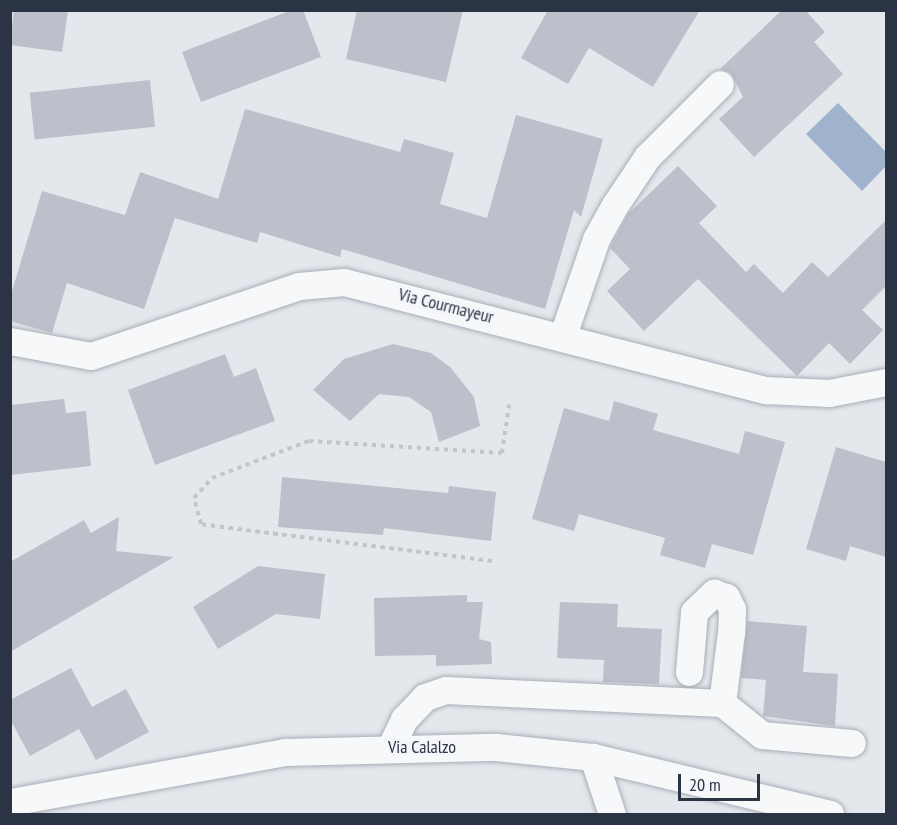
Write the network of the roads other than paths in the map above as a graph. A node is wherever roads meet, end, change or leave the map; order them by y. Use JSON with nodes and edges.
{"nodes":[{"id":1,"x":720,"y":84,"type":"dead end"},
{"id":2,"x":563,"y":335,"type":"junction"},
{"id":3,"x":10,"y":341,"type":"edge"},
{"id":4,"x":886,"y":382,"type":"edge"},
{"id":5,"x":689,"y":672,"type":"dead end"},
{"id":6,"x":722,"y":703,"type":"junction"},
{"id":7,"x":852,"y":743,"type":"dead end"},
{"id":8,"x":391,"y":746,"type":"junction"},
{"id":9,"x":593,"y":757,"type":"junction"},
{"id":10,"x":10,"y":801,"type":"edge"},
{"id":11,"x":612,"y":814,"type":"edge"},
{"id":12,"x":830,"y":814,"type":"edge"}],
"edges":[{"from":1,"to":2,"type":"street"},
{"from":2,"to":3,"type":"street","name":"Via Courmayeur"},
{"from":2,"to":4,"type":"street","name":"Via Courmayeur"},
{"from":5,"to":6,"type":"street"},
{"from":6,"to":7,"type":"street"},
{"from":6,"to":8,"type":"street"},
{"from":8,"to":9,"type":"street","name":"Via Calalzo"},
{"from":8,"to":10,"type":"street","name":"Via Calalzo"},
{"from":9,"to":11,"type":"street"},
{"from":9,"to":12,"type":"street","name":"Via Calalzo"}]}
